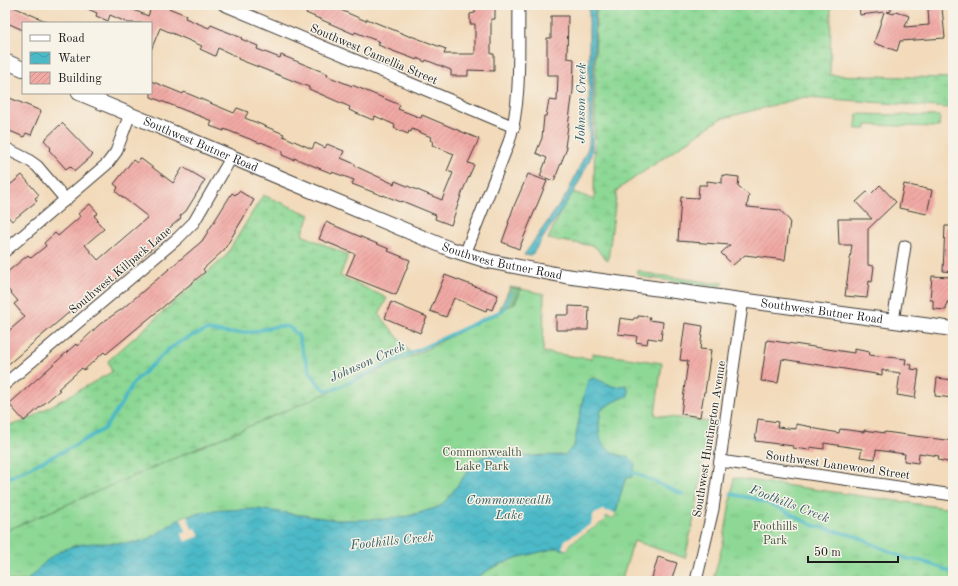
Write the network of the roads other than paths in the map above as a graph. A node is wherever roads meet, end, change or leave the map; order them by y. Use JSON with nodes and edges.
{"nodes":[{"id":1,"x":224,"y":5,"type":"edge"},
{"id":2,"x":518,"y":5,"type":"edge"},
{"id":3,"x":5,"y":62,"type":"edge"},
{"id":4,"x":22,"y":69,"type":"edge"},
{"id":5,"x":82,"y":94,"type":"edge"},
{"id":6,"x":130,"y":114,"type":"junction"},
{"id":7,"x":514,"y":127,"type":"junction"},
{"id":8,"x":5,"y":148,"type":"edge"},
{"id":9,"x":231,"y":158,"type":"junction"},
{"id":10,"x":66,"y":200,"type":"junction"},
{"id":11,"x":905,"y":246,"type":"dead end"},
{"id":12,"x":5,"y":251,"type":"edge"},
{"id":13,"x":465,"y":254,"type":"junction"},
{"id":14,"x":743,"y":299,"type":"junction"},
{"id":15,"x":893,"y":321,"type":"junction"},
{"id":16,"x":953,"y":329,"type":"edge"},
{"id":17,"x":5,"y":384,"type":"edge"},
{"id":18,"x":720,"y":461,"type":"junction"},
{"id":19,"x":953,"y":495,"type":"edge"},
{"id":20,"x":696,"y":581,"type":"edge"}],
"edges":[{"from":1,"to":7,"type":"street","name":"Southwest Camellia Street"},
{"from":2,"to":7,"type":"street"},
{"from":3,"to":4,"type":"street"},
{"from":5,"to":6,"type":"street","name":"Southwest Butner Road"},
{"from":6,"to":9,"type":"street","name":"Southwest Butner Road"},
{"from":6,"to":10,"type":"street"},
{"from":7,"to":13,"type":"street"},
{"from":8,"to":10,"type":"street"},
{"from":9,"to":13,"type":"street","name":"Southwest Butner Road"},
{"from":9,"to":17,"type":"street","name":"Southwest Killpack Lane"},
{"from":10,"to":12,"type":"street"},
{"from":11,"to":15,"type":"street"},
{"from":13,"to":14,"type":"street","name":"Southwest Butner Road"},
{"from":14,"to":15,"type":"street","name":"Southwest Butner Road"},
{"from":14,"to":18,"type":"street","name":"Southwest Huntington Avenue"},
{"from":15,"to":16,"type":"street","name":"Southwest Butner Road"},
{"from":18,"to":19,"type":"street","name":"Southwest Lanewood Street"},
{"from":18,"to":20,"type":"street","name":"Southwest Huntington Avenue"}]}
